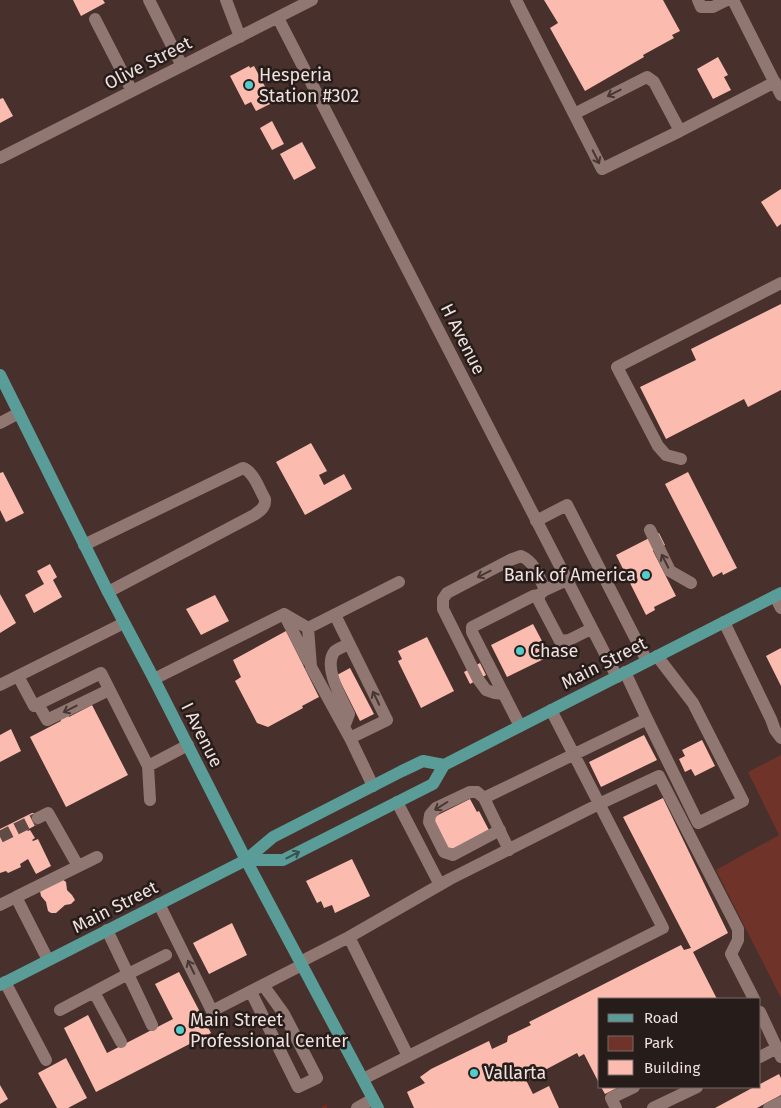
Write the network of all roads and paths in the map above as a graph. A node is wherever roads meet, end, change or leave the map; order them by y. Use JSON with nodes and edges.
{"nodes":[{"id":1,"x":149,"y":0,"type":"edge"},
{"id":2,"x":226,"y":0,"type":"edge"},
{"id":3,"x":312,"y":0,"type":"edge"},
{"id":4,"x":516,"y":0,"type":"edge"},
{"id":5,"x":698,"y":0,"type":"edge"},
{"id":6,"x":727,"y":0,"type":"edge"},
{"id":7,"x":733,"y":0,"type":"edge"},
{"id":8,"x":278,"y":18,"type":"junction"},
{"id":9,"x":95,"y":19,"type":"dead end"},
{"id":10,"x":240,"y":37,"type":"junction"},
{"id":11,"x":182,"y":66,"type":"junction"},
{"id":12,"x":775,"y":82,"type":"junction"},
{"id":13,"x":132,"y":91,"type":"junction"},
{"id":14,"x":781,"y":95,"type":"edge"},
{"id":15,"x":574,"y":114,"type":"junction"},
{"id":16,"x":677,"y":133,"type":"junction"},
{"id":17,"x":0,"y":158,"type":"edge"},
{"id":18,"x":781,"y":283,"type":"edge"},
{"id":19,"x":0,"y":375,"type":"edge"},
{"id":20,"x":19,"y":413,"type":"junction"},
{"id":21,"x":0,"y":423,"type":"edge"},
{"id":22,"x":681,"y":459,"type":"dead end"},
{"id":23,"x":536,"y":521,"type":"junction"},
{"id":24,"x":650,"y":530,"type":"dead end"},
{"id":25,"x":84,"y":545,"type":"junction"},
{"id":26,"x":567,"y":580,"type":"junction"},
{"id":27,"x":400,"y":582,"type":"dead end"},
{"id":28,"x":691,"y":583,"type":"dead end"},
{"id":29,"x":108,"y":592,"type":"junction"},
{"id":30,"x":542,"y":592,"type":"junction"},
{"id":31,"x":778,"y":594,"type":"edge"},
{"id":32,"x":781,"y":608,"type":"edge"},
{"id":33,"x":284,"y":614,"type":"junction"},
{"id":34,"x":335,"y":615,"type":"junction"},
{"id":35,"x":724,"y":622,"type":"junction"},
{"id":36,"x":124,"y":623,"type":"junction"},
{"id":37,"x":308,"y":628,"type":"junction"},
{"id":38,"x":591,"y":628,"type":"junction"},
{"id":39,"x":349,"y":644,"type":"junction"},
{"id":40,"x":652,"y":659,"type":"junction"},
{"id":41,"x":311,"y":668,"type":"junction"},
{"id":42,"x":621,"y":675,"type":"junction"},
{"id":43,"x":18,"y":676,"type":"junction"},
{"id":44,"x":154,"y":679,"type":"junction"},
{"id":45,"x":0,"y":685,"type":"edge"},
{"id":46,"x":109,"y":690,"type":"junction"},
{"id":47,"x":504,"y":694,"type":"junction"},
{"id":48,"x":38,"y":704,"type":"junction"},
{"id":49,"x":551,"y":710,"type":"junction"},
{"id":50,"x":647,"y":719,"type":"junction"},
{"id":51,"x":520,"y":726,"type":"junction"},
{"id":52,"x":347,"y":733,"type":"junction"},
{"id":53,"x":781,"y":738,"type":"edge"},
{"id":54,"x":188,"y":745,"type":"junction"},
{"id":55,"x":573,"y":754,"type":"junction"},
{"id":56,"x":444,"y":765,"type":"junction"},
{"id":57,"x":148,"y":766,"type":"junction"},
{"id":58,"x":373,"y":786,"type":"junction"},
{"id":59,"x":484,"y":798,"type":"junction"},
{"id":60,"x":150,"y":800,"type":"dead end"},
{"id":61,"x":398,"y":802,"type":"junction"},
{"id":62,"x":599,"y":804,"type":"junction"},
{"id":63,"x":38,"y":818,"type":"dead end"},
{"id":64,"x":500,"y":830,"type":"junction"},
{"id":65,"x":509,"y":850,"type":"junction"},
{"id":66,"x":97,"y":856,"type":"dead end"},
{"id":67,"x":246,"y":860,"type":"junction"},
{"id":68,"x":78,"y":866,"type":"junction"},
{"id":69,"x":440,"y":885,"type":"junction"},
{"id":70,"x":16,"y":897,"type":"junction"},
{"id":71,"x":0,"y":904,"type":"edge"},
{"id":72,"x":160,"y":904,"type":"junction"},
{"id":73,"x":107,"y":930,"type":"junction"},
{"id":74,"x":349,"y":937,"type":"junction"},
{"id":75,"x":166,"y":955,"type":"dead end"},
{"id":76,"x":48,"y":960,"type":"junction"},
{"id":77,"x":301,"y":964,"type":"junction"},
{"id":78,"x":128,"y":974,"type":"junction"},
{"id":79,"x":2,"y":983,"type":"edge"},
{"id":80,"x":263,"y":985,"type":"junction"},
{"id":81,"x":94,"y":992,"type":"junction"},
{"id":82,"x":251,"y":992,"type":"junction"},
{"id":83,"x":753,"y":998,"type":"edge"},
{"id":84,"x":60,"y":1010,"type":"dead end"},
{"id":85,"x":761,"y":1019,"type":"edge"},
{"id":86,"x":152,"y":1025,"type":"dead end"},
{"id":87,"x":121,"y":1042,"type":"dead end"},
{"id":88,"x":779,"y":1053,"type":"edge"},
{"id":89,"x":408,"y":1056,"type":"junction"},
{"id":90,"x":761,"y":1056,"type":"edge"},
{"id":91,"x":46,"y":1060,"type":"dead end"},
{"id":92,"x":362,"y":1079,"type":"junction"},
{"id":93,"x":632,"y":1088,"type":"edge"},
{"id":94,"x":695,"y":1088,"type":"edge"},
{"id":95,"x":781,"y":1102,"type":"edge"},
{"id":96,"x":376,"y":1104,"type":"edge"},
{"id":97,"x":357,"y":1108,"type":"edge"},
{"id":98,"x":616,"y":1108,"type":"edge"},
{"id":99,"x":653,"y":1108,"type":"edge"},
{"id":100,"x":770,"y":1108,"type":"edge"}],
"edges":[{"from":1,"to":11,"type":"street"},
{"from":2,"to":10,"type":"street"},
{"from":3,"to":8,"type":"street","name":"Olive Street"},
{"from":4,"to":15,"type":"street"},
{"from":5,"to":6,"type":"street"},
{"from":7,"to":12,"type":"street"},
{"from":8,"to":10,"type":"street","name":"Olive Street"},
{"from":8,"to":23,"type":"street","name":"H Avenue"},
{"from":9,"to":13,"type":"street"},
{"from":10,"to":11,"type":"street","name":"Olive Street"},
{"from":11,"to":13,"type":"street","name":"Olive Street"},
{"from":12,"to":14,"type":"street"},
{"from":12,"to":16,"type":"street"},
{"from":13,"to":17,"type":"street","name":"Olive Street"},
{"from":15,"to":16,"type":"street","one_way":true},
{"from":16,"to":15,"type":"street","one_way":true},
{"from":18,"to":22,"type":"street"},
{"from":19,"to":20,"type":"main road","name":"I Avenue"},
{"from":20,"to":21,"type":"street"},
{"from":20,"to":25,"type":"main road","name":"I Avenue"},
{"from":23,"to":26,"type":"street","name":"H Avenue"},
{"from":23,"to":40,"type":"street"},
{"from":28,"to":24,"type":"street","one_way":true},
{"from":25,"to":29,"type":"main road","name":"I Avenue"},
{"from":25,"to":29,"type":"street"},
{"from":26,"to":30,"type":"street"},
{"from":26,"to":38,"type":"street","name":"H Avenue"},
{"from":27,"to":34,"type":"street"},
{"from":29,"to":36,"type":"main road","name":"I Avenue"},
{"from":30,"to":38,"type":"street"},
{"from":30,"to":47,"type":"street"},
{"from":30,"to":47,"type":"street","one_way":true},
{"from":31,"to":32,"type":"street"},
{"from":31,"to":35,"type":"main road","name":"Main Street"},
{"from":33,"to":37,"type":"street"},
{"from":33,"to":41,"type":"street"},
{"from":33,"to":44,"type":"street"},
{"from":34,"to":37,"type":"street"},
{"from":34,"to":39,"type":"street"},
{"from":35,"to":40,"type":"main road","name":"Main Street"},
{"from":35,"to":53,"type":"street"},
{"from":36,"to":43,"type":"street"},
{"from":36,"to":44,"type":"main road","name":"I Avenue"},
{"from":37,"to":41,"type":"street"},
{"from":38,"to":42,"type":"street","name":"H Avenue"},
{"from":39,"to":52,"type":"street"},
{"from":52,"to":39,"type":"street","one_way":true},
{"from":40,"to":42,"type":"main road","name":"Main Street"},
{"from":40,"to":50,"type":"street","name":"H Avenue"},
{"from":41,"to":52,"type":"street"},
{"from":42,"to":49,"type":"main road","name":"Main Street"},
{"from":42,"to":50,"type":"street","name":"H Avenue"},
{"from":43,"to":45,"type":"street"},
{"from":43,"to":48,"type":"street"},
{"from":44,"to":54,"type":"main road","name":"I Avenue"},
{"from":46,"to":48,"type":"street","one_way":true},
{"from":46,"to":48,"type":"street"},
{"from":46,"to":57,"type":"street"},
{"from":47,"to":51,"type":"street"},
{"from":49,"to":51,"type":"main road","name":"Main Street"},
{"from":49,"to":55,"type":"street"},
{"from":50,"to":55,"type":"street"},
{"from":51,"to":56,"type":"main road","name":"Main Street"},
{"from":52,"to":58,"type":"street"},
{"from":54,"to":57,"type":"street"},
{"from":54,"to":67,"type":"main road","name":"I Avenue"},
{"from":55,"to":59,"type":"street"},
{"from":55,"to":62,"type":"street"},
{"from":56,"to":58,"type":"main road","name":"Main Street"},
{"from":56,"to":61,"type":"main road","name":"Main Street"},
{"from":57,"to":60,"type":"street"},
{"from":58,"to":67,"type":"main road","name":"Main Street"},
{"from":59,"to":64,"type":"street"},
{"from":59,"to":64,"type":"street","one_way":true},
{"from":67,"to":61,"type":"main road","name":"Main Street","one_way":true},
{"from":61,"to":69,"type":"street"},
{"from":62,"to":65,"type":"street"},
{"from":62,"to":83,"type":"street"},
{"from":62,"to":89,"type":"street"},
{"from":63,"to":68,"type":"street"},
{"from":64,"to":65,"type":"street"},
{"from":65,"to":69,"type":"street"},
{"from":66,"to":68,"type":"street"},
{"from":67,"to":72,"type":"main road","name":"Main Street"},
{"from":67,"to":77,"type":"main road","name":"I Avenue"},
{"from":68,"to":70,"type":"street"},
{"from":69,"to":74,"type":"street"},
{"from":70,"to":71,"type":"street"},
{"from":70,"to":76,"type":"street"},
{"from":72,"to":73,"type":"main road","name":"Main Street"},
{"from":82,"to":72,"type":"street","one_way":true},
{"from":73,"to":76,"type":"main road","name":"Main Street"},
{"from":73,"to":78,"type":"street"},
{"from":74,"to":77,"type":"street"},
{"from":74,"to":89,"type":"street"},
{"from":75,"to":78,"type":"street"},
{"from":76,"to":79,"type":"main road","name":"Main Street"},
{"from":77,"to":80,"type":"street"},
{"from":77,"to":92,"type":"main road","name":"I Avenue"},
{"from":78,"to":81,"type":"street"},
{"from":78,"to":86,"type":"street"},
{"from":79,"to":91,"type":"street"},
{"from":80,"to":82,"type":"street"},
{"from":80,"to":82,"type":"street"},
{"from":81,"to":84,"type":"street"},
{"from":81,"to":87,"type":"street"},
{"from":85,"to":88,"type":"street"},
{"from":88,"to":90,"type":"street"},
{"from":89,"to":92,"type":"street"},
{"from":92,"to":96,"type":"main road","name":"I Avenue"},
{"from":93,"to":98,"type":"street"},
{"from":94,"to":99,"type":"street"},
{"from":95,"to":100,"type":"street"},
{"from":96,"to":97,"type":"street"}]}
